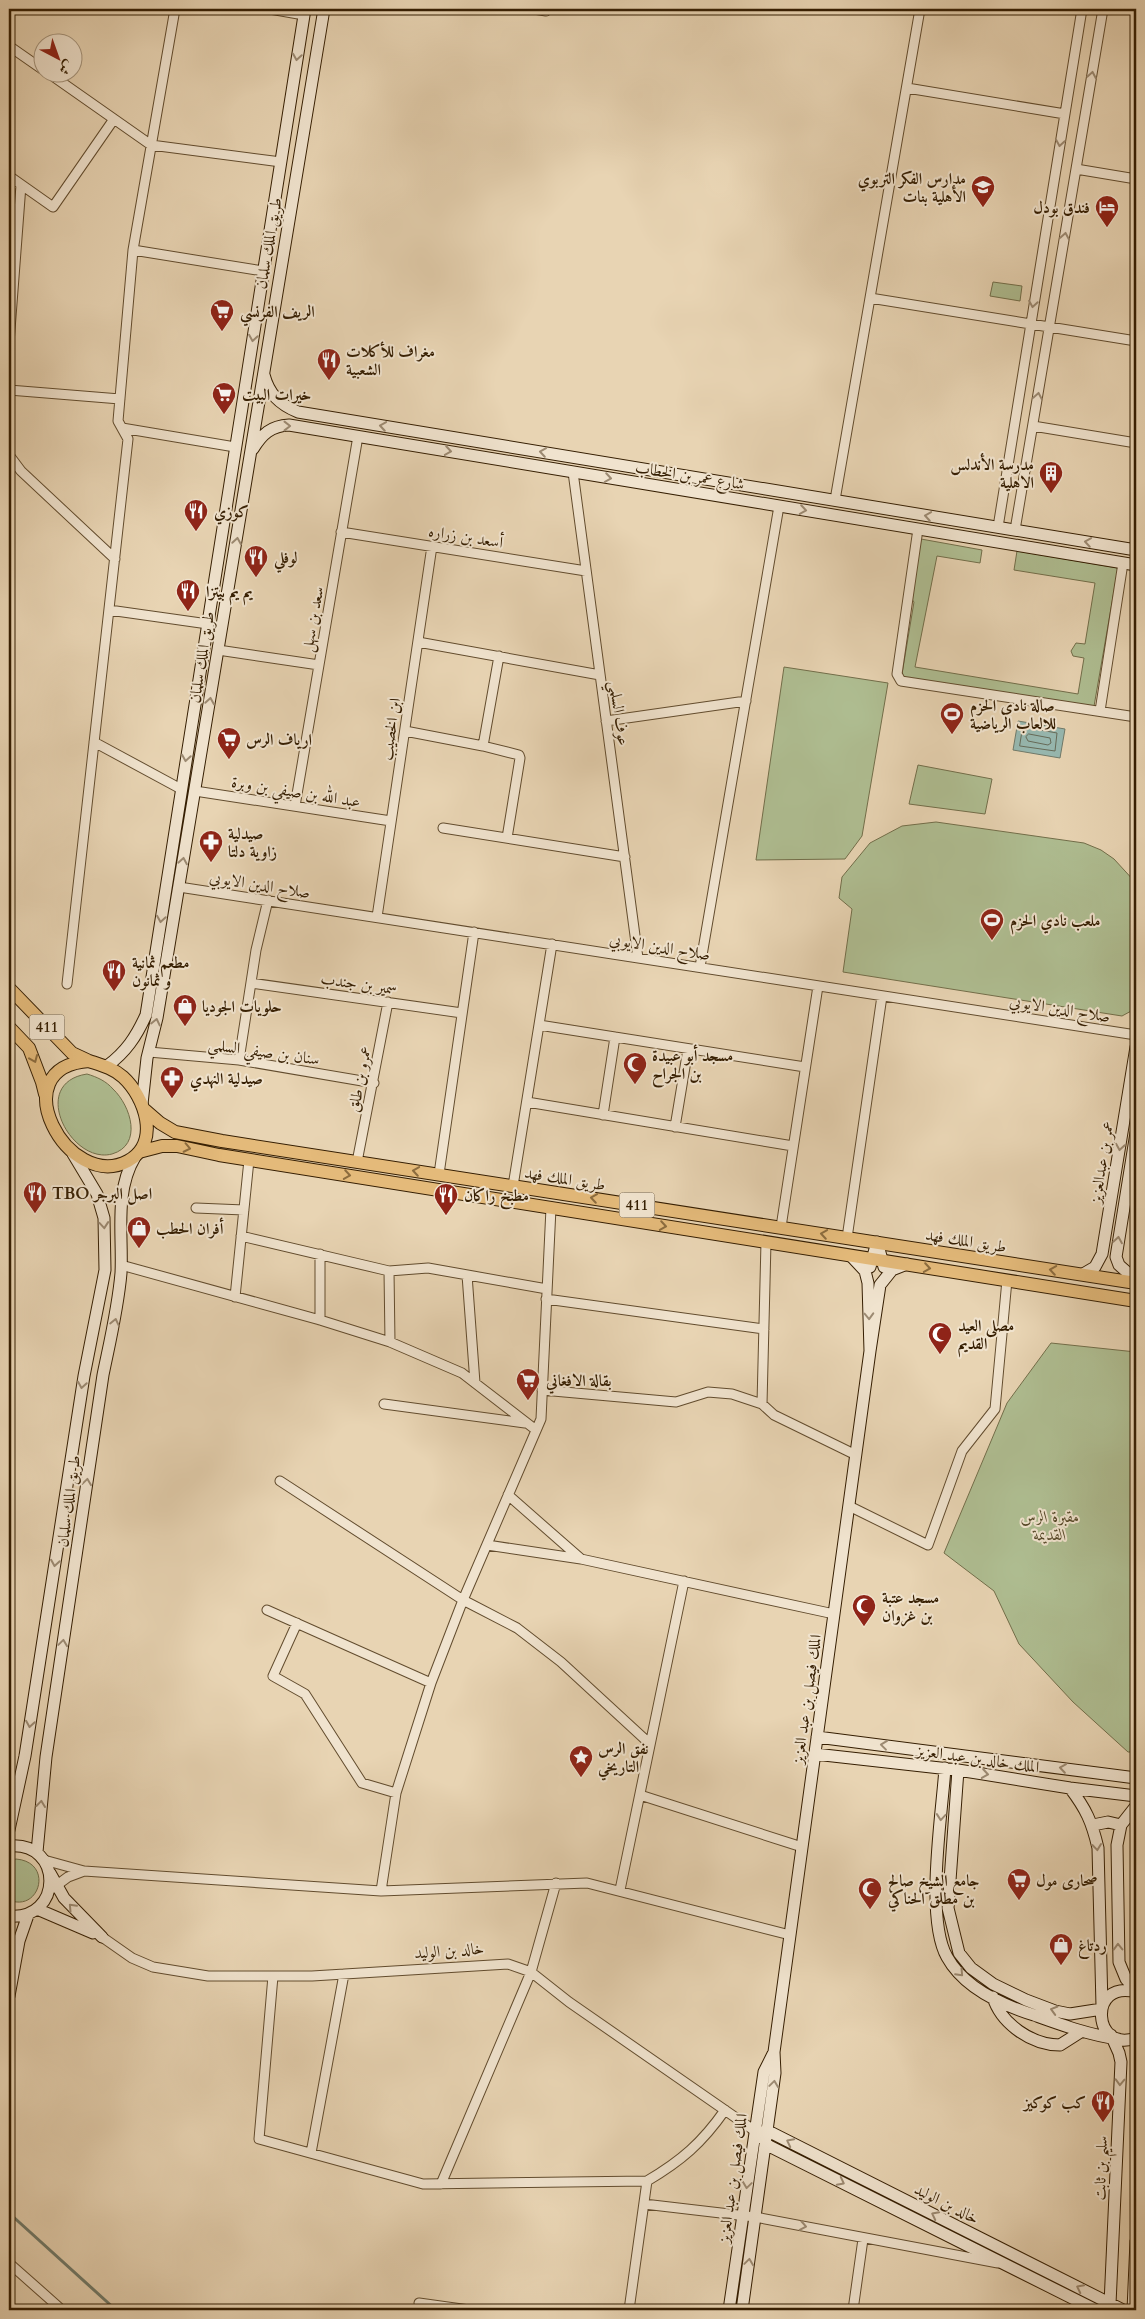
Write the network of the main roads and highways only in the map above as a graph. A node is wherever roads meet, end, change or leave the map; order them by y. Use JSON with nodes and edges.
{"nodes":[{"id":1,"x":9,"y":988,"type":"edge"},
{"id":2,"x":9,"y":1027,"type":"edge"},
{"id":3,"x":89,"y":1061,"type":"junction"},
{"id":4,"x":46,"y":1098,"type":"junction"},
{"id":5,"x":143,"y":1107,"type":"junction"},
{"id":6,"x":137,"y":1155,"type":"junction"},
{"id":7,"x":1136,"y":1281,"type":"edge"},
{"id":8,"x":1136,"y":1301,"type":"edge"}],
"edges":[{"from":1,"to":3,"type":"main road","number":"411"},
{"from":2,"to":4,"type":"main road","number":"411","one_way":true},
{"from":3,"to":4,"type":"main road"},
{"from":3,"to":5,"type":"main road"},
{"from":4,"to":6,"type":"main road"},
{"from":5,"to":6,"type":"main road"},
{"from":7,"to":5,"type":"main road","name":"طريق الملك فهد","number":"411","one_way":true},
{"from":6,"to":8,"type":"main road","name":"طريق الملك فهد","number":"411","one_way":true}]}
